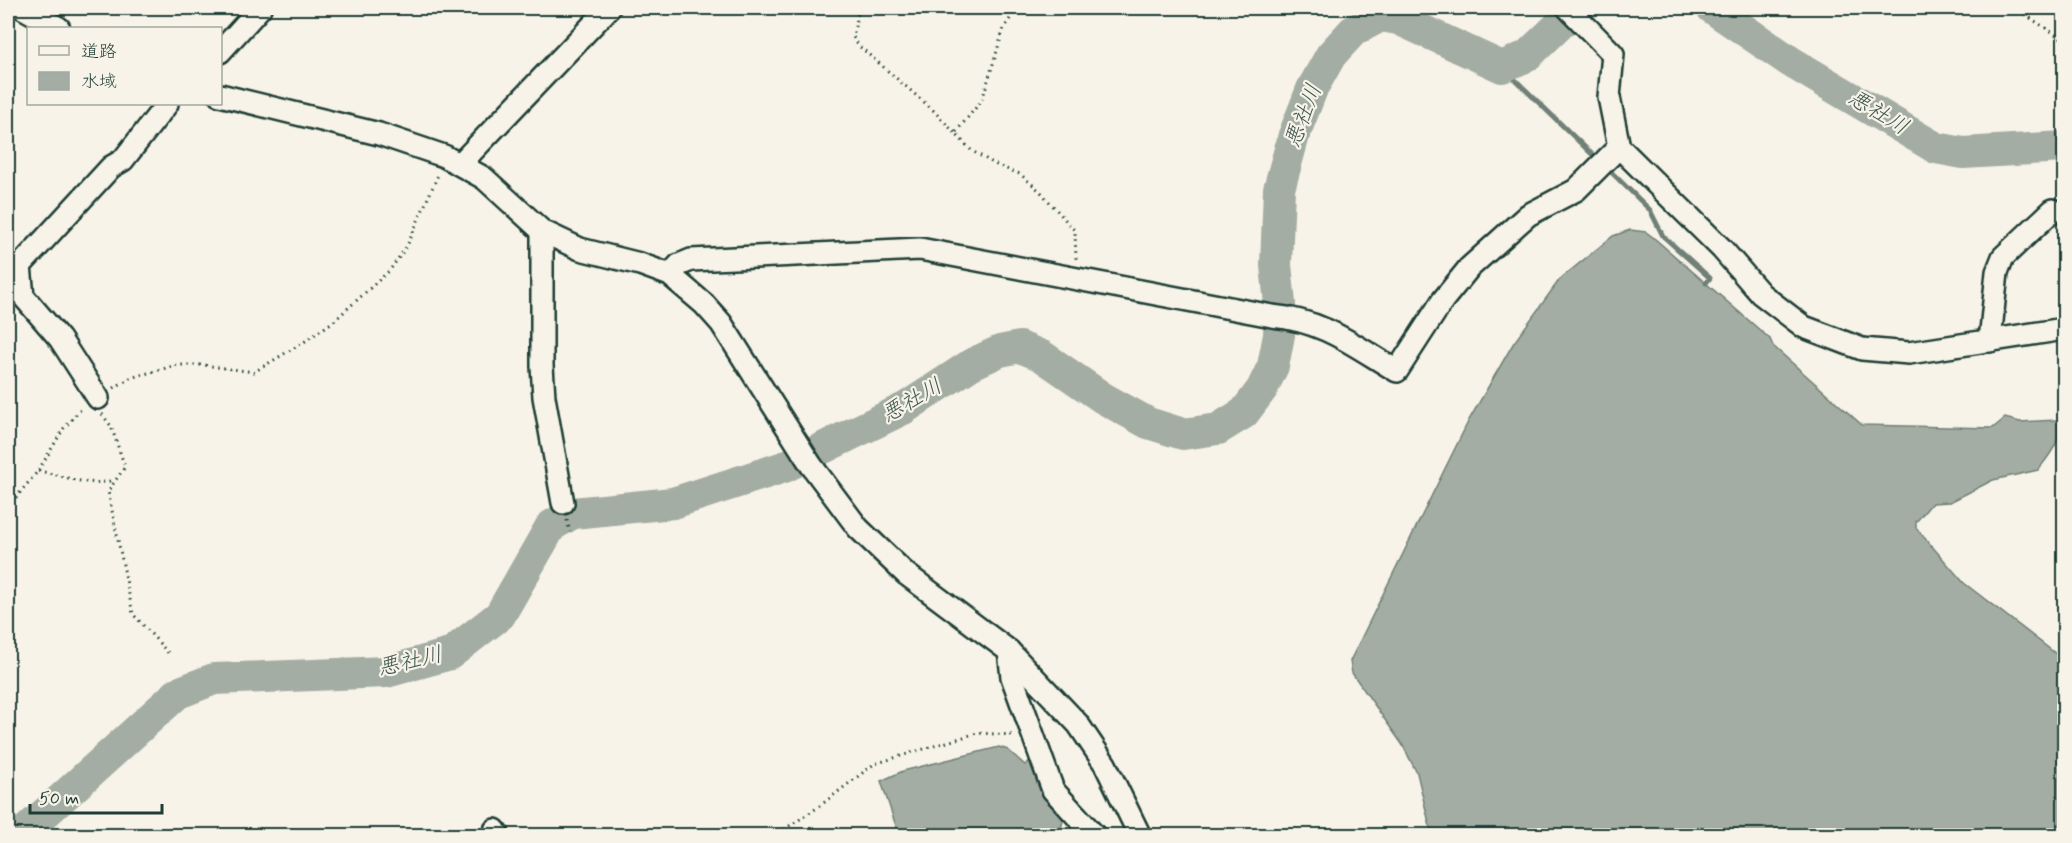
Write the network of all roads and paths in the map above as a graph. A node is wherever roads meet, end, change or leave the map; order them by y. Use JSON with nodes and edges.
{"nodes":[{"id":1,"x":23,"y":8,"type":"edge"},
{"id":2,"x":260,"y":8,"type":"edge"},
{"id":3,"x":609,"y":8,"type":"edge"},
{"id":4,"x":859,"y":8,"type":"edge"},
{"id":5,"x":1017,"y":8,"type":"edge"},
{"id":6,"x":2015,"y":8,"type":"edge"},
{"id":7,"x":1574,"y":14,"type":"edge"},
{"id":8,"x":57,"y":27,"type":"edge"},
{"id":9,"x":2064,"y":40,"type":"edge"},
{"id":10,"x":222,"y":50,"type":"edge"},
{"id":11,"x":222,"y":95,"type":"edge"},
{"id":12,"x":166,"y":105,"type":"edge"},
{"id":13,"x":956,"y":132,"type":"junction"},
{"id":14,"x":1609,"y":158,"type":"junction"},
{"id":15,"x":453,"y":160,"type":"junction"},
{"id":16,"x":2053,"y":210,"type":"dead end"},
{"id":17,"x":542,"y":231,"type":"junction"},
{"id":18,"x":670,"y":275,"type":"junction"},
{"id":19,"x":1076,"y":279,"type":"junction"},
{"id":20,"x":2064,"y":328,"type":"edge"},
{"id":21,"x":1990,"y":341,"type":"junction"},
{"id":22,"x":96,"y":399,"type":"junction"},
{"id":23,"x":38,"y":471,"type":"junction"},
{"id":24,"x":116,"y":480,"type":"junction"},
{"id":25,"x":563,"y":503,"type":"dead end"},
{"id":26,"x":8,"y":507,"type":"edge"},
{"id":27,"x":569,"y":526,"type":"dead end"},
{"id":28,"x":570,"y":532,"type":"dead end"},
{"id":29,"x":1009,"y":651,"type":"junction"},
{"id":30,"x":170,"y":655,"type":"dead end"},
{"id":31,"x":1035,"y":743,"type":"junction"},
{"id":32,"x":774,"y":836,"type":"edge"},
{"id":33,"x":1095,"y":836,"type":"edge"},
{"id":34,"x":1140,"y":836,"type":"edge"}],
"edges":[{"from":1,"to":8,"type":"street"},
{"from":2,"to":10,"type":"street"},
{"from":3,"to":15,"type":"street"},
{"from":4,"to":13,"type":"path"},
{"from":5,"to":13,"type":"path"},
{"from":6,"to":9,"type":"path"},
{"from":7,"to":14,"type":"street"},
{"from":11,"to":15,"type":"street"},
{"from":12,"to":22,"type":"street"},
{"from":13,"to":19,"type":"path"},
{"from":14,"to":19,"type":"street"},
{"from":14,"to":21,"type":"street"},
{"from":15,"to":17,"type":"street"},
{"from":15,"to":22,"type":"path"},
{"from":16,"to":21,"type":"street"},
{"from":17,"to":18,"type":"street"},
{"from":17,"to":25,"type":"street"},
{"from":18,"to":19,"type":"street"},
{"from":18,"to":29,"type":"street"},
{"from":20,"to":21,"type":"street"},
{"from":22,"to":23,"type":"path"},
{"from":22,"to":24,"type":"path"},
{"from":23,"to":24,"type":"path"},
{"from":23,"to":26,"type":"path"},
{"from":24,"to":30,"type":"path"},
{"from":27,"to":28,"type":"path"},
{"from":29,"to":31,"type":"street"},
{"from":29,"to":34,"type":"street"},
{"from":31,"to":32,"type":"path"},
{"from":31,"to":33,"type":"street"}]}
